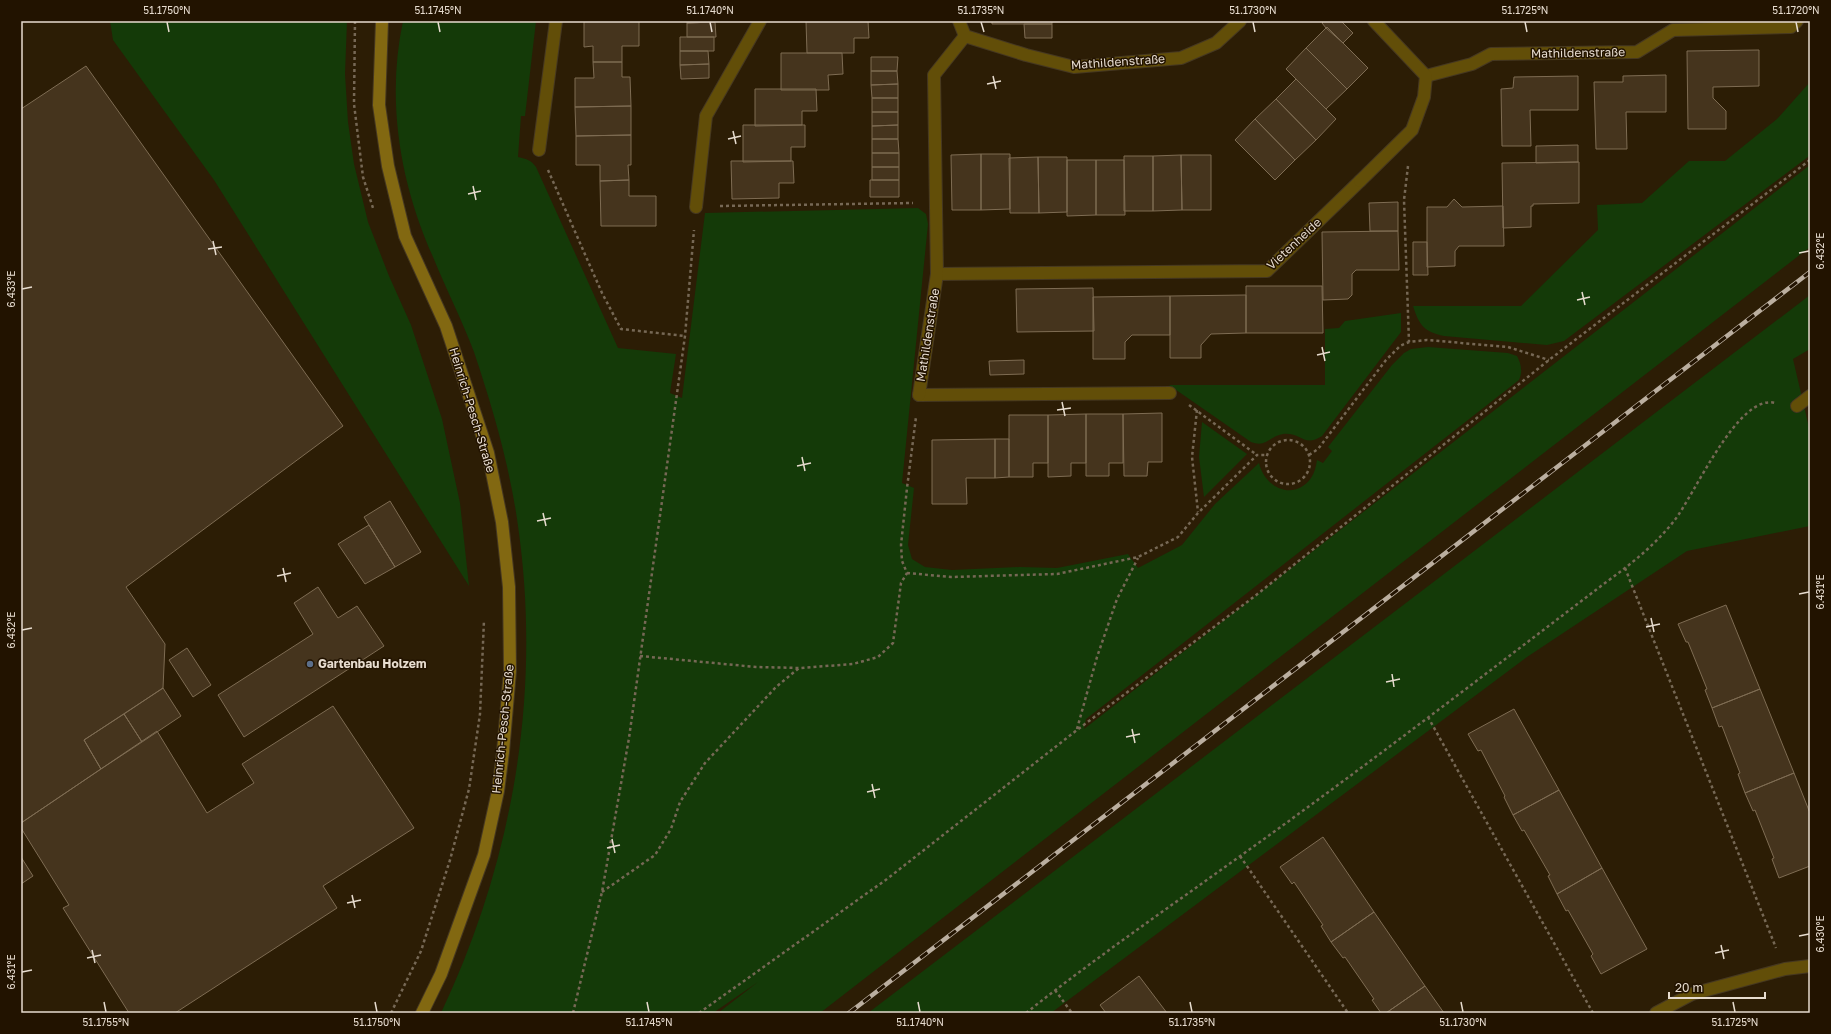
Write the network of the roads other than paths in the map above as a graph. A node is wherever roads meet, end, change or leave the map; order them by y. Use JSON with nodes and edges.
{"nodes":[{"id":1,"x":382,"y":21,"type":"edge"},
{"id":2,"x":556,"y":21,"type":"edge"},
{"id":3,"x":760,"y":21,"type":"edge"},
{"id":4,"x":959,"y":21,"type":"edge"},
{"id":5,"x":1240,"y":21,"type":"edge"},
{"id":6,"x":1374,"y":21,"type":"edge"},
{"id":7,"x":1797,"y":21,"type":"edge"},
{"id":8,"x":965,"y":36,"type":"junction"},
{"id":9,"x":1426,"y":76,"type":"junction"},
{"id":10,"x":539,"y":150,"type":"road end"},
{"id":11,"x":696,"y":207,"type":"road end"},
{"id":12,"x":937,"y":274,"type":"junction"},
{"id":13,"x":1170,"y":393,"type":"road end"},
{"id":14,"x":1810,"y":396,"type":"edge"},
{"id":15,"x":1797,"y":406,"type":"road end"},
{"id":16,"x":1810,"y":966,"type":"edge"},
{"id":17,"x":422,"y":1013,"type":"edge"},
{"id":18,"x":1656,"y":1013,"type":"edge"}],
"edges":[{"from":1,"to":17,"type":"street","name":"Heinrich-Pesch-Straße"},
{"from":2,"to":10,"type":"street"},
{"from":3,"to":11,"type":"street"},
{"from":4,"to":8,"type":"street"},
{"from":5,"to":8,"type":"street","name":"Mathildenstraße"},
{"from":6,"to":9,"type":"street"},
{"from":7,"to":9,"type":"street","name":"Mathildenstraße"},
{"from":8,"to":12,"type":"street","name":"Mathildenstraße"},
{"from":9,"to":12,"type":"street","name":"Vietenheide"},
{"from":12,"to":13,"type":"street","name":"Mathildenstraße"},
{"from":14,"to":15,"type":"street"},
{"from":16,"to":18,"type":"street"}]}
